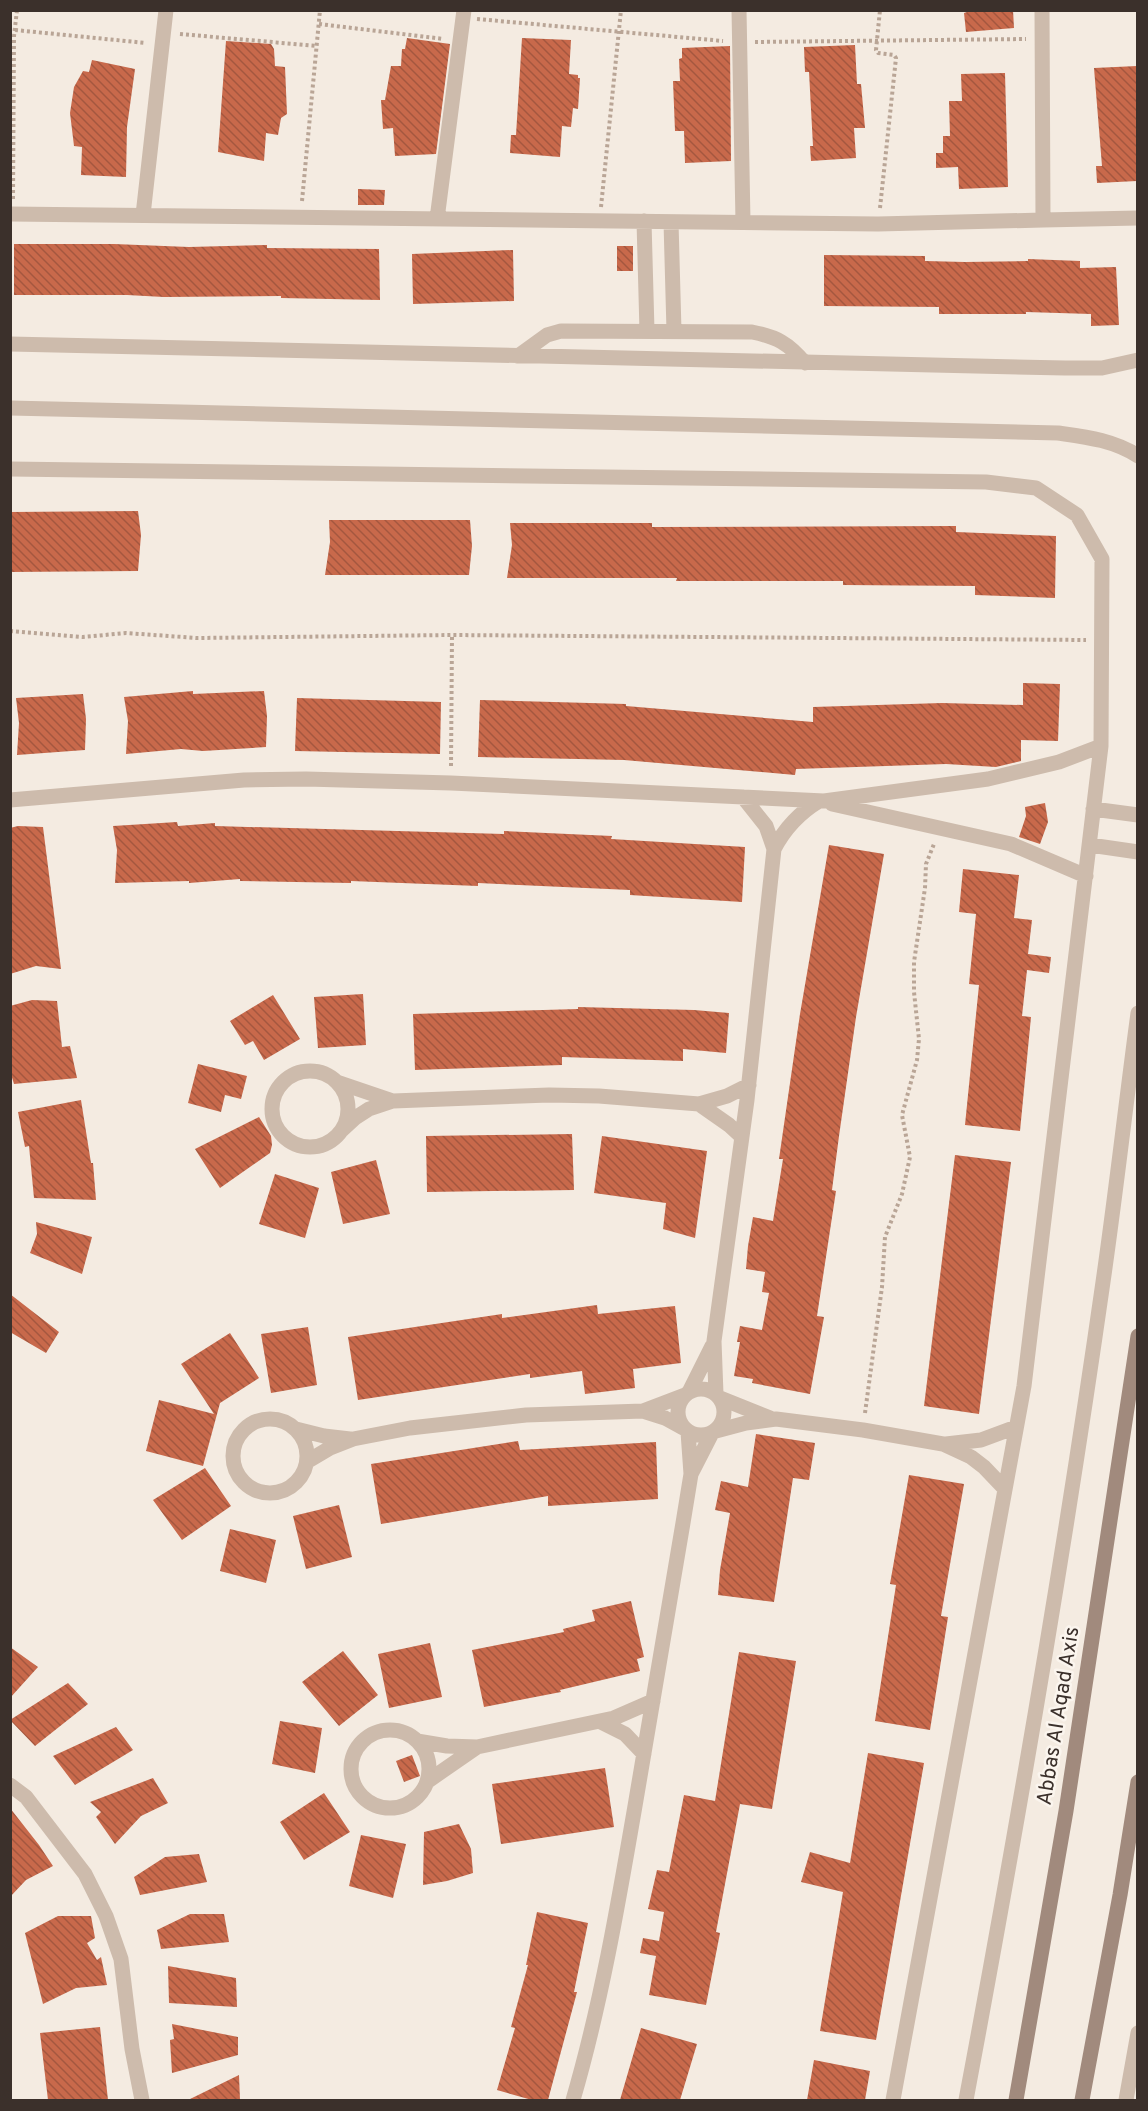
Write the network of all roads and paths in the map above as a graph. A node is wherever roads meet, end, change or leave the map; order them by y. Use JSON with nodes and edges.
{"nodes":[{"id":1,"x":17,"y":10,"type":"edge"},
{"id":2,"x":166,"y":10,"type":"edge"},
{"id":3,"x":320,"y":10,"type":"edge"},
{"id":4,"x":621,"y":10,"type":"edge"},
{"id":5,"x":739,"y":10,"type":"edge"},
{"id":6,"x":880,"y":10,"type":"edge"},
{"id":7,"x":1042,"y":10,"type":"edge"},
{"id":8,"x":463,"y":14,"type":"edge"},
{"id":9,"x":319,"y":24,"type":"junction"},
{"id":10,"x":15,"y":30,"type":"junction"},
{"id":11,"x":619,"y":33,"type":"junction"},
{"id":12,"x":12,"y":36,"type":"edge"},
{"id":13,"x":163,"y":39,"type":"junction"},
{"id":14,"x":1042,"y":39,"type":"junction"},
{"id":15,"x":460,"y":41,"type":"junction"},
{"id":16,"x":877,"y":41,"type":"junction"},
{"id":17,"x":740,"y":42,"type":"junction"},
{"id":18,"x":317,"y":46,"type":"junction"},
{"id":19,"x":12,"y":214,"type":"edge"},
{"id":20,"x":143,"y":215,"type":"junction"},
{"id":21,"x":300,"y":217,"type":"junction"},
{"id":22,"x":1137,"y":218,"type":"edge"},
{"id":23,"x":437,"y":219,"type":"junction"},
{"id":24,"x":1043,"y":220,"type":"junction"},
{"id":25,"x":600,"y":221,"type":"junction"},
{"id":26,"x":644,"y":221,"type":"junction"},
{"id":27,"x":671,"y":222,"type":"junction"},
{"id":28,"x":743,"y":222,"type":"junction"},
{"id":29,"x":878,"y":224,"type":"junction"},
{"id":30,"x":647,"y":331,"type":"junction"},
{"id":31,"x":674,"y":331,"type":"junction"},
{"id":32,"x":10,"y":344,"type":"edge"},
{"id":33,"x":518,"y":356,"type":"junction"},
{"id":34,"x":1137,"y":362,"type":"edge"},
{"id":35,"x":805,"y":363,"type":"junction"},
{"id":36,"x":10,"y":408,"type":"edge"},
{"id":37,"x":1134,"y":448,"type":"edge"},
{"id":38,"x":10,"y":469,"type":"edge"},
{"id":39,"x":10,"y":631,"type":"edge"},
{"id":40,"x":452,"y":635,"type":"junction"},
{"id":41,"x":1101,"y":641,"type":"junction"},
{"id":42,"x":1101,"y":746,"type":"junction"},
{"id":43,"x":451,"y":783,"type":"junction"},
{"id":44,"x":743,"y":797,"type":"junction"},
{"id":45,"x":10,"y":800,"type":"edge"},
{"id":46,"x":821,"y":801,"type":"junction"},
{"id":47,"x":1093,"y":808,"type":"junction"},
{"id":48,"x":1137,"y":815,"type":"edge"},
{"id":49,"x":940,"y":829,"type":"junction"},
{"id":50,"x":1090,"y":845,"type":"junction"},
{"id":51,"x":774,"y":849,"type":"junction"},
{"id":52,"x":1137,"y":852,"type":"edge"},
{"id":53,"x":1086,"y":876,"type":"junction"},
{"id":54,"x":1137,"y":1012,"type":"edge"},
{"id":55,"x":337,"y":1082,"type":"junction"},
{"id":56,"x":749,"y":1085,"type":"junction"},
{"id":57,"x":393,"y":1101,"type":"junction"},
{"id":58,"x":699,"y":1104,"type":"junction"},
{"id":59,"x":342,"y":1130,"type":"junction"},
{"id":60,"x":742,"y":1137,"type":"junction"},
{"id":61,"x":1137,"y":1336,"type":"edge"},
{"id":62,"x":714,"y":1341,"type":"junction"},
{"id":63,"x":687,"y":1394,"type":"junction"},
{"id":64,"x":718,"y":1396,"type":"junction"},
{"id":65,"x":643,"y":1411,"type":"junction"},
{"id":66,"x":776,"y":1419,"type":"junction"},
{"id":67,"x":1016,"y":1427,"type":"junction"},
{"id":68,"x":297,"y":1429,"type":"junction"},
{"id":69,"x":862,"y":1430,"type":"junction"},
{"id":70,"x":687,"y":1431,"type":"junction"},
{"id":71,"x":714,"y":1432,"type":"junction"},
{"id":72,"x":353,"y":1439,"type":"junction"},
{"id":73,"x":943,"y":1444,"type":"junction"},
{"id":74,"x":308,"y":1461,"type":"junction"},
{"id":75,"x":691,"y":1474,"type":"junction"},
{"id":76,"x":1005,"y":1489,"type":"junction"},
{"id":77,"x":653,"y":1701,"type":"junction"},
{"id":78,"x":600,"y":1722,"type":"junction"},
{"id":79,"x":417,"y":1741,"type":"junction"},
{"id":80,"x":477,"y":1747,"type":"junction"},
{"id":81,"x":644,"y":1754,"type":"junction"},
{"id":82,"x":428,"y":1781,"type":"junction"},
{"id":83,"x":1137,"y":1782,"type":"edge"},
{"id":84,"x":10,"y":1785,"type":"edge"},
{"id":85,"x":1137,"y":2033,"type":"edge"},
{"id":86,"x":142,"y":2100,"type":"edge"},
{"id":87,"x":573,"y":2100,"type":"edge"},
{"id":88,"x":893,"y":2100,"type":"edge"},
{"id":89,"x":966,"y":2100,"type":"edge"},
{"id":90,"x":1016,"y":2100,"type":"edge"},
{"id":91,"x":1082,"y":2100,"type":"edge"},
{"id":92,"x":1126,"y":2100,"type":"edge"}],
"edges":[{"from":1,"to":10,"type":"path"},
{"from":2,"to":13,"type":"street"},
{"from":3,"to":9,"type":"path"},
{"from":4,"to":11,"type":"path"},
{"from":5,"to":17,"type":"street"},
{"from":6,"to":16,"type":"path"},
{"from":7,"to":14,"type":"street"},
{"from":8,"to":11,"type":"path"},
{"from":8,"to":15,"type":"street"},
{"from":9,"to":15,"type":"path"},
{"from":9,"to":18,"type":"path"},
{"from":10,"to":12,"type":"path"},
{"from":10,"to":13,"type":"path"},
{"from":11,"to":17,"type":"path"},
{"from":11,"to":25,"type":"path"},
{"from":12,"to":19,"type":"path"},
{"from":13,"to":18,"type":"path"},
{"from":13,"to":20,"type":"street"},
{"from":14,"to":16,"type":"path"},
{"from":14,"to":24,"type":"street"},
{"from":15,"to":23,"type":"street"},
{"from":16,"to":17,"type":"path"},
{"from":16,"to":29,"type":"path"},
{"from":17,"to":28,"type":"street"},
{"from":18,"to":21,"type":"path"},
{"from":19,"to":20,"type":"street"},
{"from":20,"to":21,"type":"street"},
{"from":21,"to":23,"type":"street"},
{"from":22,"to":24,"type":"street"},
{"from":23,"to":25,"type":"street"},
{"from":24,"to":29,"type":"street"},
{"from":25,"to":26,"type":"street"},
{"from":26,"to":27,"type":"street"},
{"from":26,"to":30,"type":"street"},
{"from":27,"to":28,"type":"street"},
{"from":27,"to":31,"type":"street"},
{"from":28,"to":29,"type":"street"},
{"from":30,"to":31,"type":"street"},
{"from":30,"to":33,"type":"street"},
{"from":31,"to":35,"type":"street"},
{"from":32,"to":33,"type":"street"},
{"from":33,"to":35,"type":"street"},
{"from":34,"to":35,"type":"street"},
{"from":36,"to":37,"type":"street"},
{"from":38,"to":41,"type":"street"},
{"from":39,"to":40,"type":"path"},
{"from":40,"to":41,"type":"path"},
{"from":40,"to":43,"type":"path"},
{"from":41,"to":42,"type":"street"},
{"from":42,"to":46,"type":"street"},
{"from":42,"to":47,"type":"street"},
{"from":43,"to":44,"type":"street"},
{"from":43,"to":45,"type":"street"},
{"from":44,"to":46,"type":"street"},
{"from":44,"to":51,"type":"street"},
{"from":46,"to":49,"type":"street"},
{"from":46,"to":51,"type":"street"},
{"from":47,"to":48,"type":"street"},
{"from":47,"to":50,"type":"street"},
{"from":49,"to":53,"type":"street"},
{"from":49,"to":69,"type":"path"},
{"from":50,"to":52,"type":"street"},
{"from":50,"to":53,"type":"street"},
{"from":51,"to":56,"type":"street"},
{"from":53,"to":67,"type":"street"},
{"from":54,"to":89,"type":"street"},
{"from":55,"to":57,"type":"street"},
{"from":55,"to":59,"type":"street"},
{"from":55,"to":59,"type":"street"},
{"from":56,"to":58,"type":"street"},
{"from":56,"to":60,"type":"street"},
{"from":57,"to":58,"type":"street"},
{"from":57,"to":59,"type":"street"},
{"from":58,"to":60,"type":"street"},
{"from":60,"to":62,"type":"street"},
{"from":61,"to":90,"type":"main road","name":"Abbas Al Aqad Axis"},
{"from":62,"to":63,"type":"street"},
{"from":62,"to":64,"type":"street"},
{"from":63,"to":64,"type":"street"},
{"from":63,"to":65,"type":"street"},
{"from":63,"to":70,"type":"street"},
{"from":64,"to":66,"type":"street"},
{"from":64,"to":71,"type":"street"},
{"from":65,"to":70,"type":"street"},
{"from":65,"to":72,"type":"street"},
{"from":66,"to":69,"type":"street"},
{"from":66,"to":71,"type":"street"},
{"from":67,"to":73,"type":"street"},
{"from":67,"to":76,"type":"street"},
{"from":68,"to":72,"type":"street"},
{"from":68,"to":74,"type":"street"},
{"from":68,"to":74,"type":"street"},
{"from":69,"to":73,"type":"street"},
{"from":70,"to":71,"type":"street"},
{"from":70,"to":75,"type":"street"},
{"from":71,"to":75,"type":"street"},
{"from":72,"to":74,"type":"street"},
{"from":73,"to":76,"type":"street"},
{"from":75,"to":77,"type":"street"},
{"from":76,"to":88,"type":"street"},
{"from":77,"to":78,"type":"street"},
{"from":77,"to":81,"type":"street"},
{"from":78,"to":80,"type":"street"},
{"from":78,"to":81,"type":"street"},
{"from":79,"to":80,"type":"street"},
{"from":79,"to":82,"type":"street"},
{"from":79,"to":82,"type":"street"},
{"from":80,"to":82,"type":"street"},
{"from":81,"to":87,"type":"street"},
{"from":83,"to":91,"type":"main road"},
{"from":84,"to":86,"type":"street"},
{"from":85,"to":92,"type":"street"}]}
